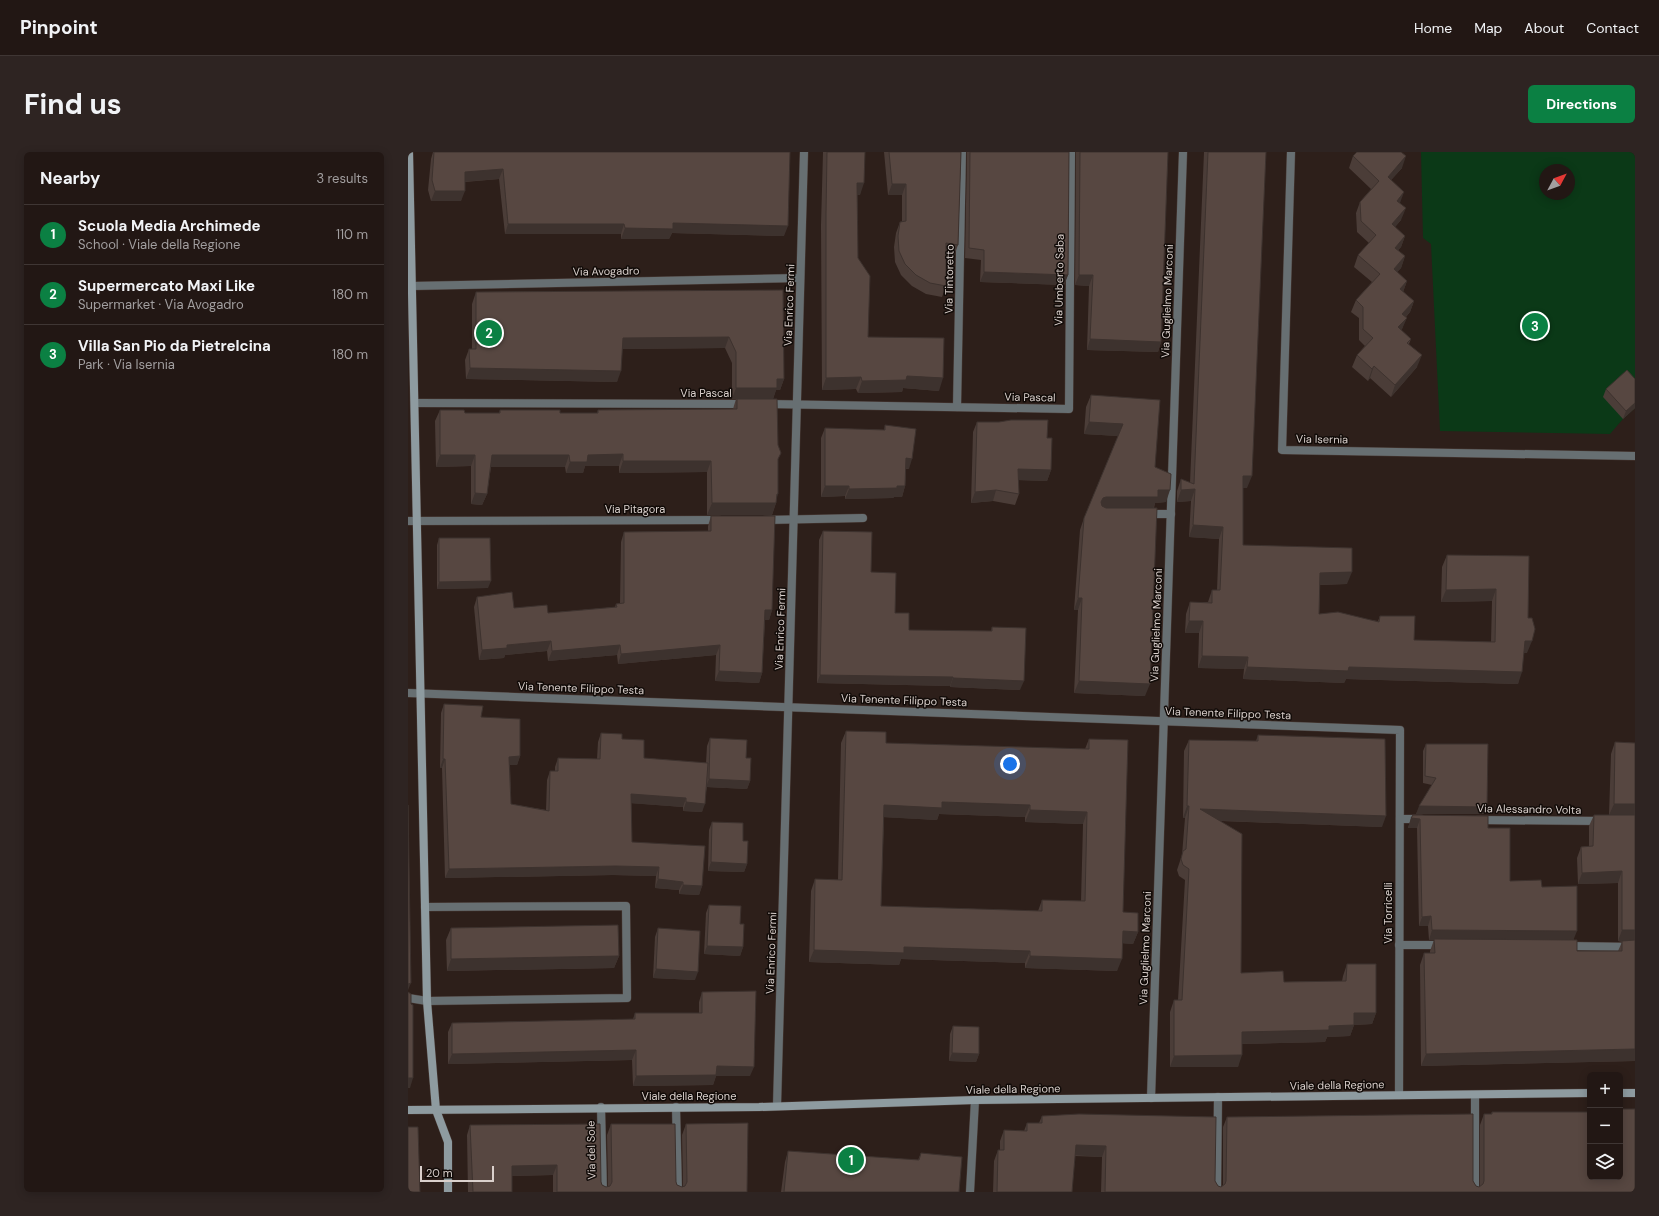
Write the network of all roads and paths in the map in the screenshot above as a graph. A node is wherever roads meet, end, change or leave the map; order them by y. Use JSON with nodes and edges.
{"nodes":[{"id":1,"x":409,"y":152,"type":"edge"},
{"id":2,"x":804,"y":152,"type":"edge"},
{"id":3,"x":962,"y":152,"type":"edge"},
{"id":4,"x":1072,"y":152,"type":"edge"},
{"id":5,"x":1183,"y":152,"type":"edge"},
{"id":6,"x":1291,"y":152,"type":"edge"},
{"id":7,"x":410,"y":276,"type":"edge"},
{"id":8,"x":800,"y":278,"type":"junction"},
{"id":9,"x":412,"y":286,"type":"junction"},
{"id":10,"x":410,"y":309,"type":"edge"},
{"id":11,"x":411,"y":387,"type":"edge"},
{"id":12,"x":415,"y":403,"type":"junction"},
{"id":13,"x":797,"y":405,"type":"junction"},
{"id":14,"x":957,"y":407,"type":"junction"},
{"id":15,"x":1069,"y":408,"type":"joint"},
{"id":16,"x":1635,"y":456,"type":"edge"},
{"id":17,"x":1140,"y":514,"type":"edge"},
{"id":18,"x":1171,"y":514,"type":"junction"},
{"id":19,"x":863,"y":518,"type":"dead end"},
{"id":20,"x":417,"y":520,"type":"junction"},
{"id":21,"x":731,"y":520,"type":"edge"},
{"id":22,"x":755,"y":520,"type":"edge"},
{"id":23,"x":794,"y":520,"type":"junction"},
{"id":24,"x":408,"y":521,"type":"edge"},
{"id":25,"x":408,"y":693,"type":"edge"},
{"id":26,"x":420,"y":694,"type":"junction"},
{"id":27,"x":789,"y":707,"type":"junction"},
{"id":28,"x":1164,"y":721,"type":"junction"},
{"id":29,"x":1400,"y":730,"type":"joint"},
{"id":30,"x":1400,"y":819,"type":"junction"},
{"id":31,"x":1431,"y":819,"type":"edge"},
{"id":32,"x":1470,"y":820,"type":"edge"},
{"id":33,"x":1612,"y":821,"type":"edge"},
{"id":34,"x":425,"y":907,"type":"junction"},
{"id":35,"x":1399,"y":945,"type":"junction"},
{"id":36,"x":1454,"y":946,"type":"edge"},
{"id":37,"x":1556,"y":946,"type":"edge"},
{"id":38,"x":1635,"y":947,"type":"edge"},
{"id":39,"x":408,"y":998,"type":"edge"},
{"id":40,"x":427,"y":1001,"type":"junction"},
{"id":41,"x":1587,"y":1093,"type":"edge"},
{"id":42,"x":1623,"y":1093,"type":"edge"},
{"id":43,"x":1635,"y":1093,"type":"edge"},
{"id":44,"x":1398,"y":1095,"type":"junction"},
{"id":45,"x":1475,"y":1095,"type":"junction"},
{"id":46,"x":1218,"y":1097,"type":"junction"},
{"id":47,"x":1151,"y":1098,"type":"junction"},
{"id":48,"x":975,"y":1100,"type":"junction"},
{"id":49,"x":777,"y":1106,"type":"junction"},
{"id":50,"x":676,"y":1107,"type":"junction"},
{"id":51,"x":601,"y":1108,"type":"junction"},
{"id":52,"x":408,"y":1110,"type":"edge"},
{"id":53,"x":436,"y":1110,"type":"junction"},
{"id":54,"x":448,"y":1192,"type":"edge"},
{"id":55,"x":603,"y":1192,"type":"edge"},
{"id":56,"x":678,"y":1192,"type":"edge"},
{"id":57,"x":970,"y":1192,"type":"edge"},
{"id":58,"x":1217,"y":1192,"type":"edge"},
{"id":59,"x":1475,"y":1192,"type":"edge"}],
"edges":[{"from":1,"to":7,"type":"main road"},
{"from":2,"to":8,"type":"street","name":"Via Enrico Fermi"},
{"from":3,"to":14,"type":"street","name":"Via Tintoretto"},
{"from":4,"to":15,"type":"street","name":"Via Umberto Saba"},
{"from":5,"to":18,"type":"street","name":"Via Guglielmo Marconi"},
{"from":6,"to":16,"type":"street","name":"Via Isernia"},
{"from":7,"to":9,"type":"main road"},
{"from":8,"to":9,"type":"street","name":"Via Avogadro"},
{"from":8,"to":13,"type":"street","name":"Via Enrico Fermi"},
{"from":9,"to":10,"type":"main road"},
{"from":10,"to":11,"type":"main road"},
{"from":11,"to":12,"type":"main road"},
{"from":12,"to":13,"type":"street","name":"Via Pascal"},
{"from":12,"to":20,"type":"main road"},
{"from":13,"to":14,"type":"street","name":"Via Pascal"},
{"from":13,"to":23,"type":"street","name":"Via Enrico Fermi"},
{"from":14,"to":15,"type":"street","name":"Via Pascal"},
{"from":17,"to":18,"type":"street"},
{"from":18,"to":28,"type":"street","name":"Via Guglielmo Marconi"},
{"from":19,"to":23,"type":"street"},
{"from":20,"to":21,"type":"street","name":"Via Pitagora"},
{"from":20,"to":24,"type":"street","name":"Via Pitagora"},
{"from":20,"to":26,"type":"main road"},
{"from":22,"to":23,"type":"street"},
{"from":23,"to":27,"type":"street","name":"Via Enrico Fermi"},
{"from":25,"to":26,"type":"street","name":"Via Tenente Filippo Testa"},
{"from":26,"to":27,"type":"street","name":"Via Tenente Filippo Testa"},
{"from":26,"to":34,"type":"main road"},
{"from":27,"to":28,"type":"street","name":"Via Tenente Filippo Testa"},
{"from":27,"to":49,"type":"street","name":"Via Enrico Fermi"},
{"from":28,"to":29,"type":"street","name":"Via Tenente Filippo Testa"},
{"from":28,"to":47,"type":"street","name":"Via Guglielmo Marconi"},
{"from":29,"to":30,"type":"street","name":"Via Torricelli"},
{"from":30,"to":31,"type":"street"},
{"from":30,"to":35,"type":"street","name":"Via Torricelli"},
{"from":32,"to":33,"type":"street","name":"Via Alessandro Volta"},
{"from":34,"to":40,"type":"main road"},
{"from":34,"to":40,"type":"street"},
{"from":35,"to":36,"type":"street"},
{"from":35,"to":44,"type":"street","name":"Via Torricelli"},
{"from":37,"to":38,"type":"street"},
{"from":39,"to":40,"type":"street"},
{"from":40,"to":53,"type":"main road"},
{"from":41,"to":45,"type":"main road","name":"Viale della Regione"},
{"from":42,"to":43,"type":"main road"},
{"from":44,"to":45,"type":"main road","name":"Viale della Regione"},
{"from":44,"to":46,"type":"main road","name":"Viale della Regione"},
{"from":45,"to":59,"type":"street"},
{"from":46,"to":47,"type":"main road","name":"Viale della Regione"},
{"from":46,"to":58,"type":"street"},
{"from":47,"to":48,"type":"main road","name":"Viale della Regione"},
{"from":48,"to":49,"type":"main road","name":"Viale della Regione"},
{"from":48,"to":57,"type":"street"},
{"from":49,"to":50,"type":"main road","name":"Viale della Regione"},
{"from":50,"to":51,"type":"main road","name":"Viale della Regione"},
{"from":50,"to":56,"type":"street"},
{"from":51,"to":53,"type":"main road","name":"Viale della Regione"},
{"from":51,"to":55,"type":"street","name":"Via del Sole"},
{"from":52,"to":53,"type":"main road","name":"Viale della Regione"},
{"from":53,"to":54,"type":"main road"}]}
